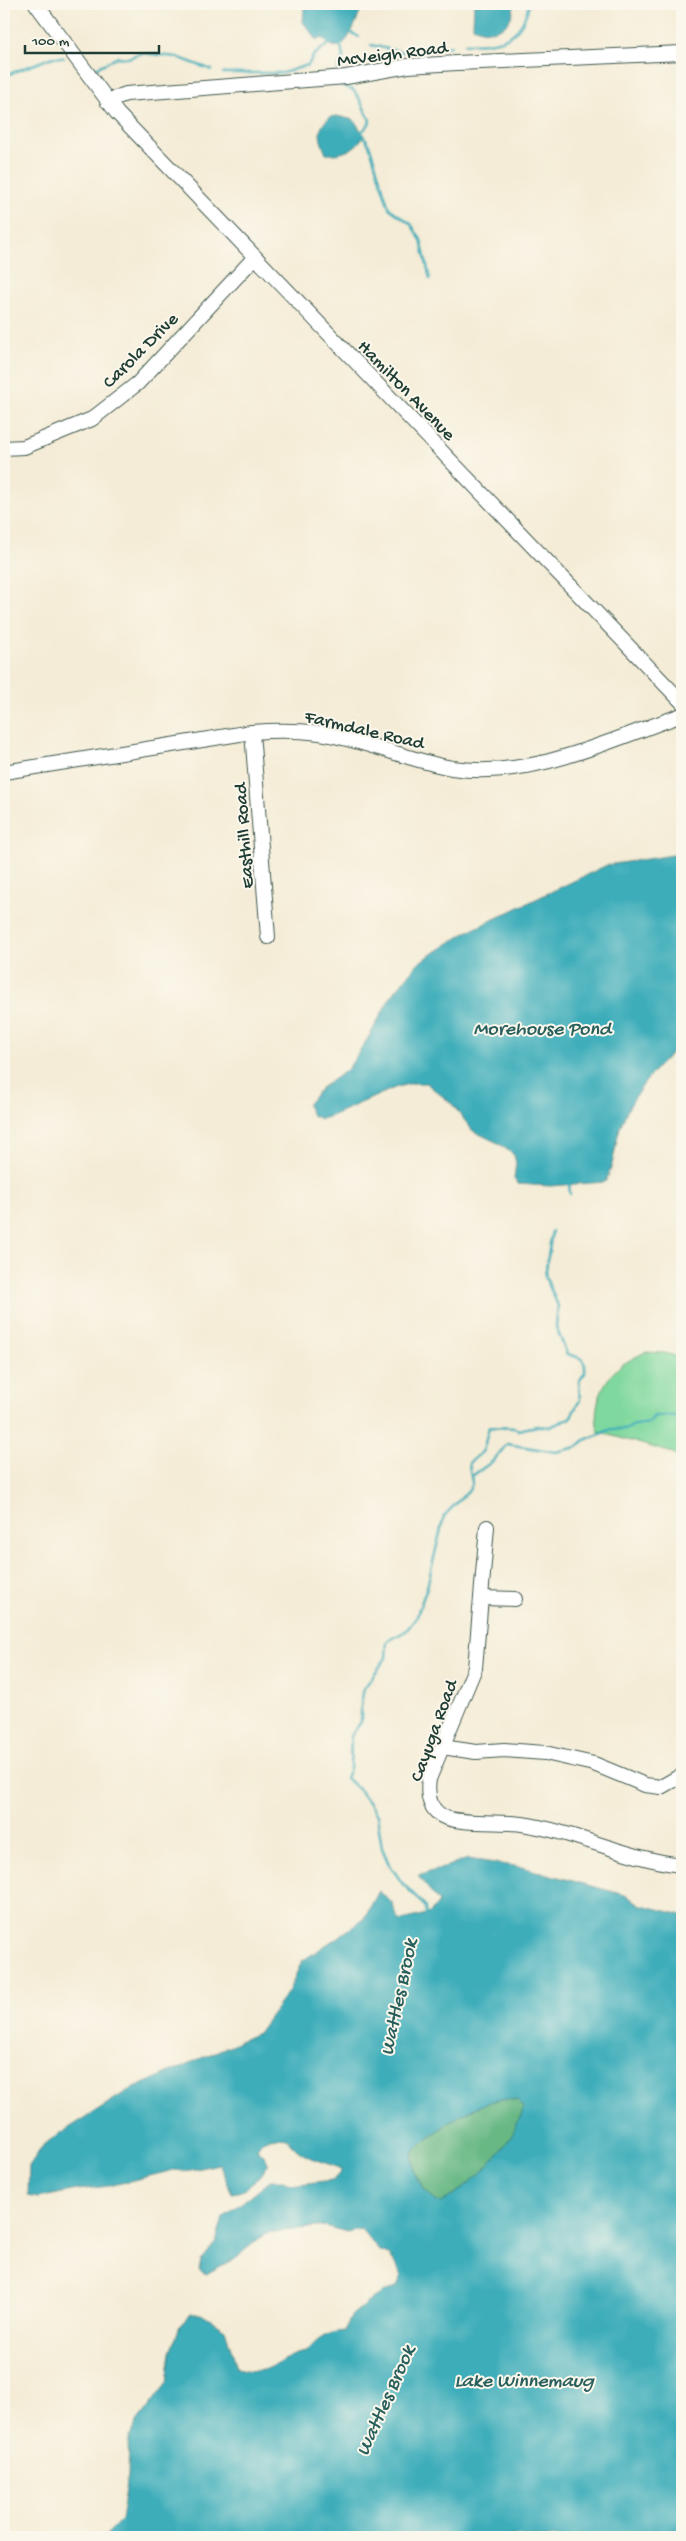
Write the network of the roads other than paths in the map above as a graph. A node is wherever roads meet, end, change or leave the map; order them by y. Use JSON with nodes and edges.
{"nodes":[{"id":1,"x":36,"y":4,"type":"edge"},
{"id":2,"x":682,"y":53,"type":"edge"},
{"id":3,"x":107,"y":101,"type":"junction"},
{"id":4,"x":255,"y":257,"type":"junction"},
{"id":5,"x":4,"y":448,"type":"edge"},
{"id":6,"x":682,"y":702,"type":"edge"},
{"id":7,"x":682,"y":715,"type":"edge"},
{"id":8,"x":252,"y":732,"type":"junction"},
{"id":9,"x":4,"y":772,"type":"edge"},
{"id":10,"x":268,"y":937,"type":"dead end"},
{"id":11,"x":487,"y":1527,"type":"dead end"},
{"id":12,"x":483,"y":1598,"type":"junction"},
{"id":13,"x":515,"y":1599,"type":"dead end"},
{"id":14,"x":442,"y":1747,"type":"junction"},
{"id":15,"x":682,"y":1775,"type":"edge"},
{"id":16,"x":682,"y":1865,"type":"edge"}],
"edges":[{"from":1,"to":3,"type":"street","name":"Hamilton Avenue"},
{"from":2,"to":3,"type":"street","name":"McVeigh Road"},
{"from":3,"to":4,"type":"street","name":"Hamilton Avenue"},
{"from":4,"to":5,"type":"street","name":"Carola Drive"},
{"from":4,"to":6,"type":"street","name":"Hamilton Avenue"},
{"from":7,"to":8,"type":"street","name":"Farmdale Road"},
{"from":8,"to":9,"type":"street","name":"Farmdale Road"},
{"from":8,"to":10,"type":"street","name":"Easthill Road"},
{"from":11,"to":12,"type":"street","name":"Cayuga Road"},
{"from":12,"to":13,"type":"street"},
{"from":12,"to":14,"type":"street","name":"Cayuga Road"},
{"from":14,"to":15,"type":"street"},
{"from":14,"to":16,"type":"street","name":"Cayuga Road"}]}
